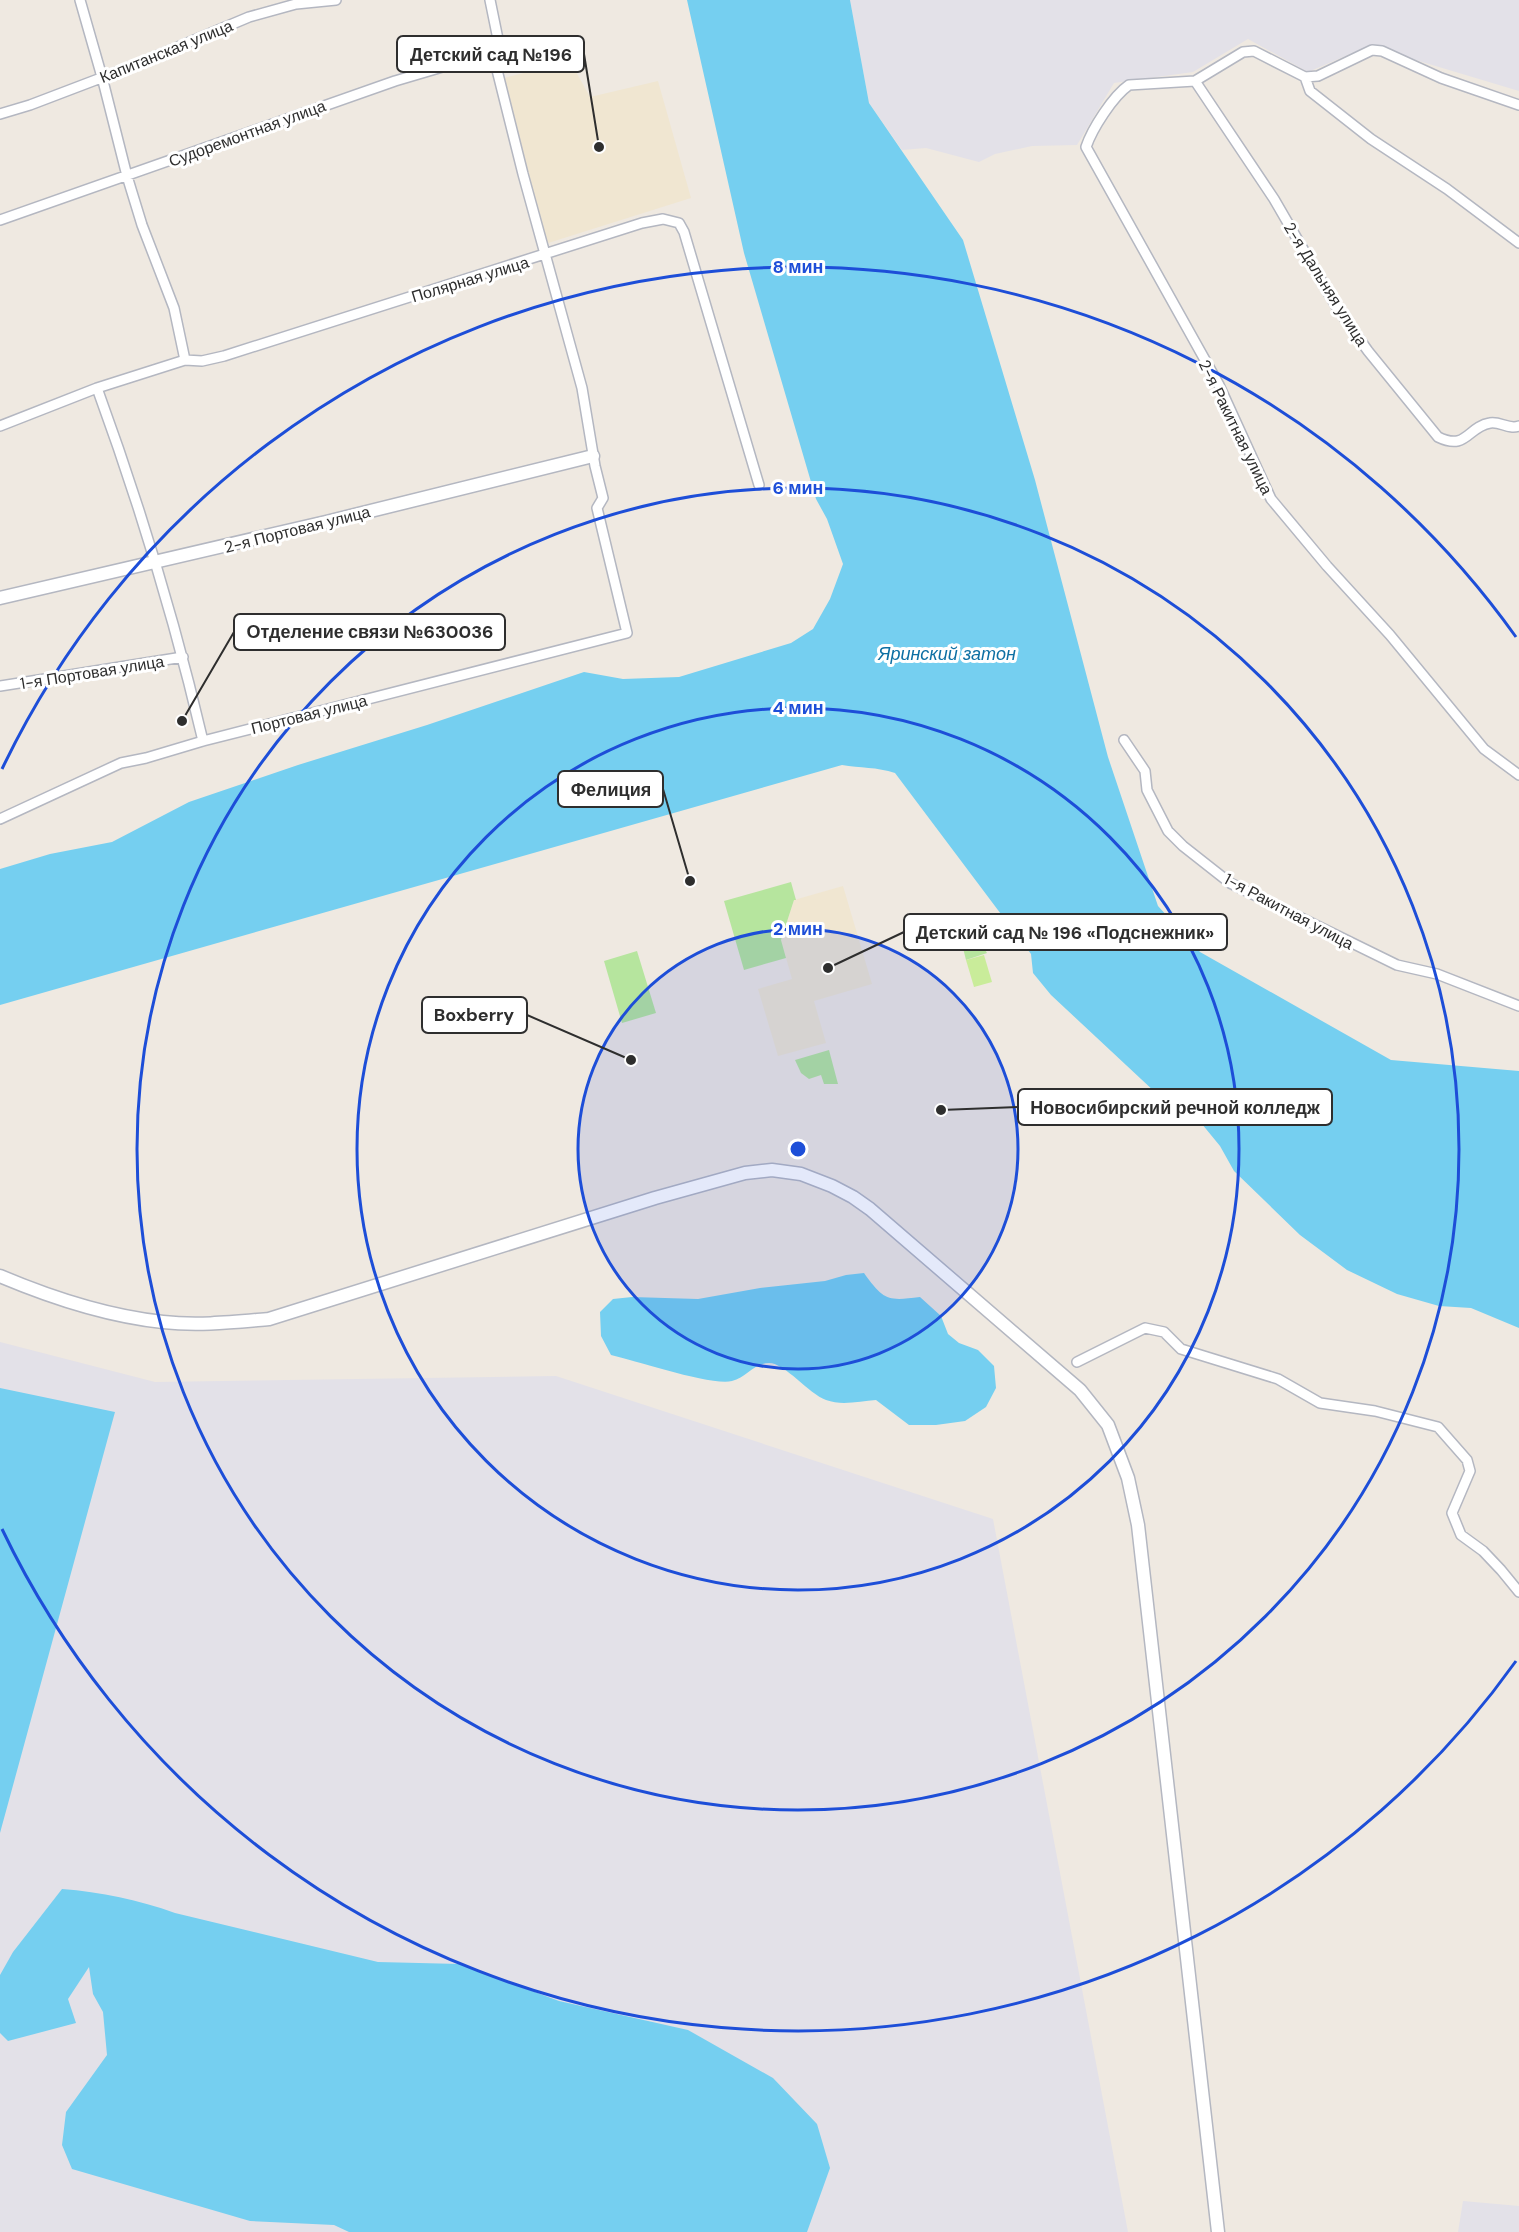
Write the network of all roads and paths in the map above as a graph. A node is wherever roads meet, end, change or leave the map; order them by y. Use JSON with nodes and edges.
{"nodes":[{"id":1,"x":80,"y":0,"type":"edge"},
{"id":2,"x":336,"y":0,"type":"edge"},
{"id":3,"x":490,"y":0,"type":"edge"},
{"id":4,"x":497,"y":59,"type":"junction"},
{"id":5,"x":102,"y":77,"type":"junction"},
{"id":6,"x":1305,"y":77,"type":"junction"},
{"id":7,"x":1195,"y":81,"type":"junction"},
{"id":8,"x":1519,"y":105,"type":"edge"},
{"id":9,"x":0,"y":114,"type":"edge"},
{"id":10,"x":127,"y":176,"type":"junction"},
{"id":11,"x":0,"y":220,"type":"edge"},
{"id":12,"x":1519,"y":243,"type":"edge"},
{"id":13,"x":546,"y":256,"type":"junction"},
{"id":14,"x":185,"y":360,"type":"junction"},
{"id":15,"x":97,"y":388,"type":"junction"},
{"id":16,"x":0,"y":426,"type":"edge"},
{"id":17,"x":1519,"y":426,"type":"edge"},
{"id":18,"x":593,"y":456,"type":"junction"},
{"id":19,"x":759,"y":485,"type":"dead end"},
{"id":20,"x":155,"y":563,"type":"junction"},
{"id":21,"x":0,"y":598,"type":"edge"},
{"id":22,"x":183,"y":657,"type":"junction"},
{"id":23,"x":0,"y":686,"type":"edge"},
{"id":24,"x":1124,"y":740,"type":"dead end"},
{"id":25,"x":203,"y":741,"type":"junction"},
{"id":26,"x":1519,"y":775,"type":"edge"},
{"id":27,"x":0,"y":819,"type":"edge"},
{"id":28,"x":1519,"y":1006,"type":"edge"},
{"id":29,"x":0,"y":1276,"type":"edge"},
{"id":30,"x":1077,"y":1362,"type":"dead end"},
{"id":31,"x":1519,"y":1592,"type":"edge"},
{"id":32,"x":1218,"y":2232,"type":"edge"}],
"edges":[{"from":1,"to":5,"type":"street"},
{"from":2,"to":5,"type":"street","name":"Капитанская улица"},
{"from":3,"to":4,"type":"street"},
{"from":4,"to":10,"type":"street","name":"Судоремонтная улица"},
{"from":4,"to":13,"type":"street"},
{"from":5,"to":9,"type":"street","name":"Капитанская улица"},
{"from":5,"to":10,"type":"street"},
{"from":6,"to":7,"type":"street"},
{"from":6,"to":8,"type":"street"},
{"from":6,"to":12,"type":"street"},
{"from":7,"to":17,"type":"street","name":"2-я Дальняя улица"},
{"from":7,"to":26,"type":"street","name":"2-я Ракитная улица"},
{"from":10,"to":11,"type":"street","name":"Судоремонтная улица"},
{"from":10,"to":14,"type":"street"},
{"from":13,"to":14,"type":"street","name":"Полярная улица"},
{"from":13,"to":18,"type":"street"},
{"from":13,"to":19,"type":"street","name":"Полярная улица"},
{"from":14,"to":15,"type":"street","name":"Полярная улица"},
{"from":15,"to":16,"type":"street","name":"Полярная улица"},
{"from":15,"to":20,"type":"street"},
{"from":18,"to":20,"type":"street","name":"2-я Портовая улица"},
{"from":18,"to":25,"type":"street","name":"Портовая улица"},
{"from":20,"to":21,"type":"street","name":"2-я Портовая улица"},
{"from":20,"to":22,"type":"street"},
{"from":22,"to":23,"type":"street","name":"1-я Портовая улица"},
{"from":22,"to":25,"type":"street"},
{"from":24,"to":28,"type":"street","name":"1-я Ракитная улица"},
{"from":25,"to":27,"type":"street","name":"Портовая улица"},
{"from":29,"to":32,"type":"street"},
{"from":30,"to":31,"type":"street"}]}
